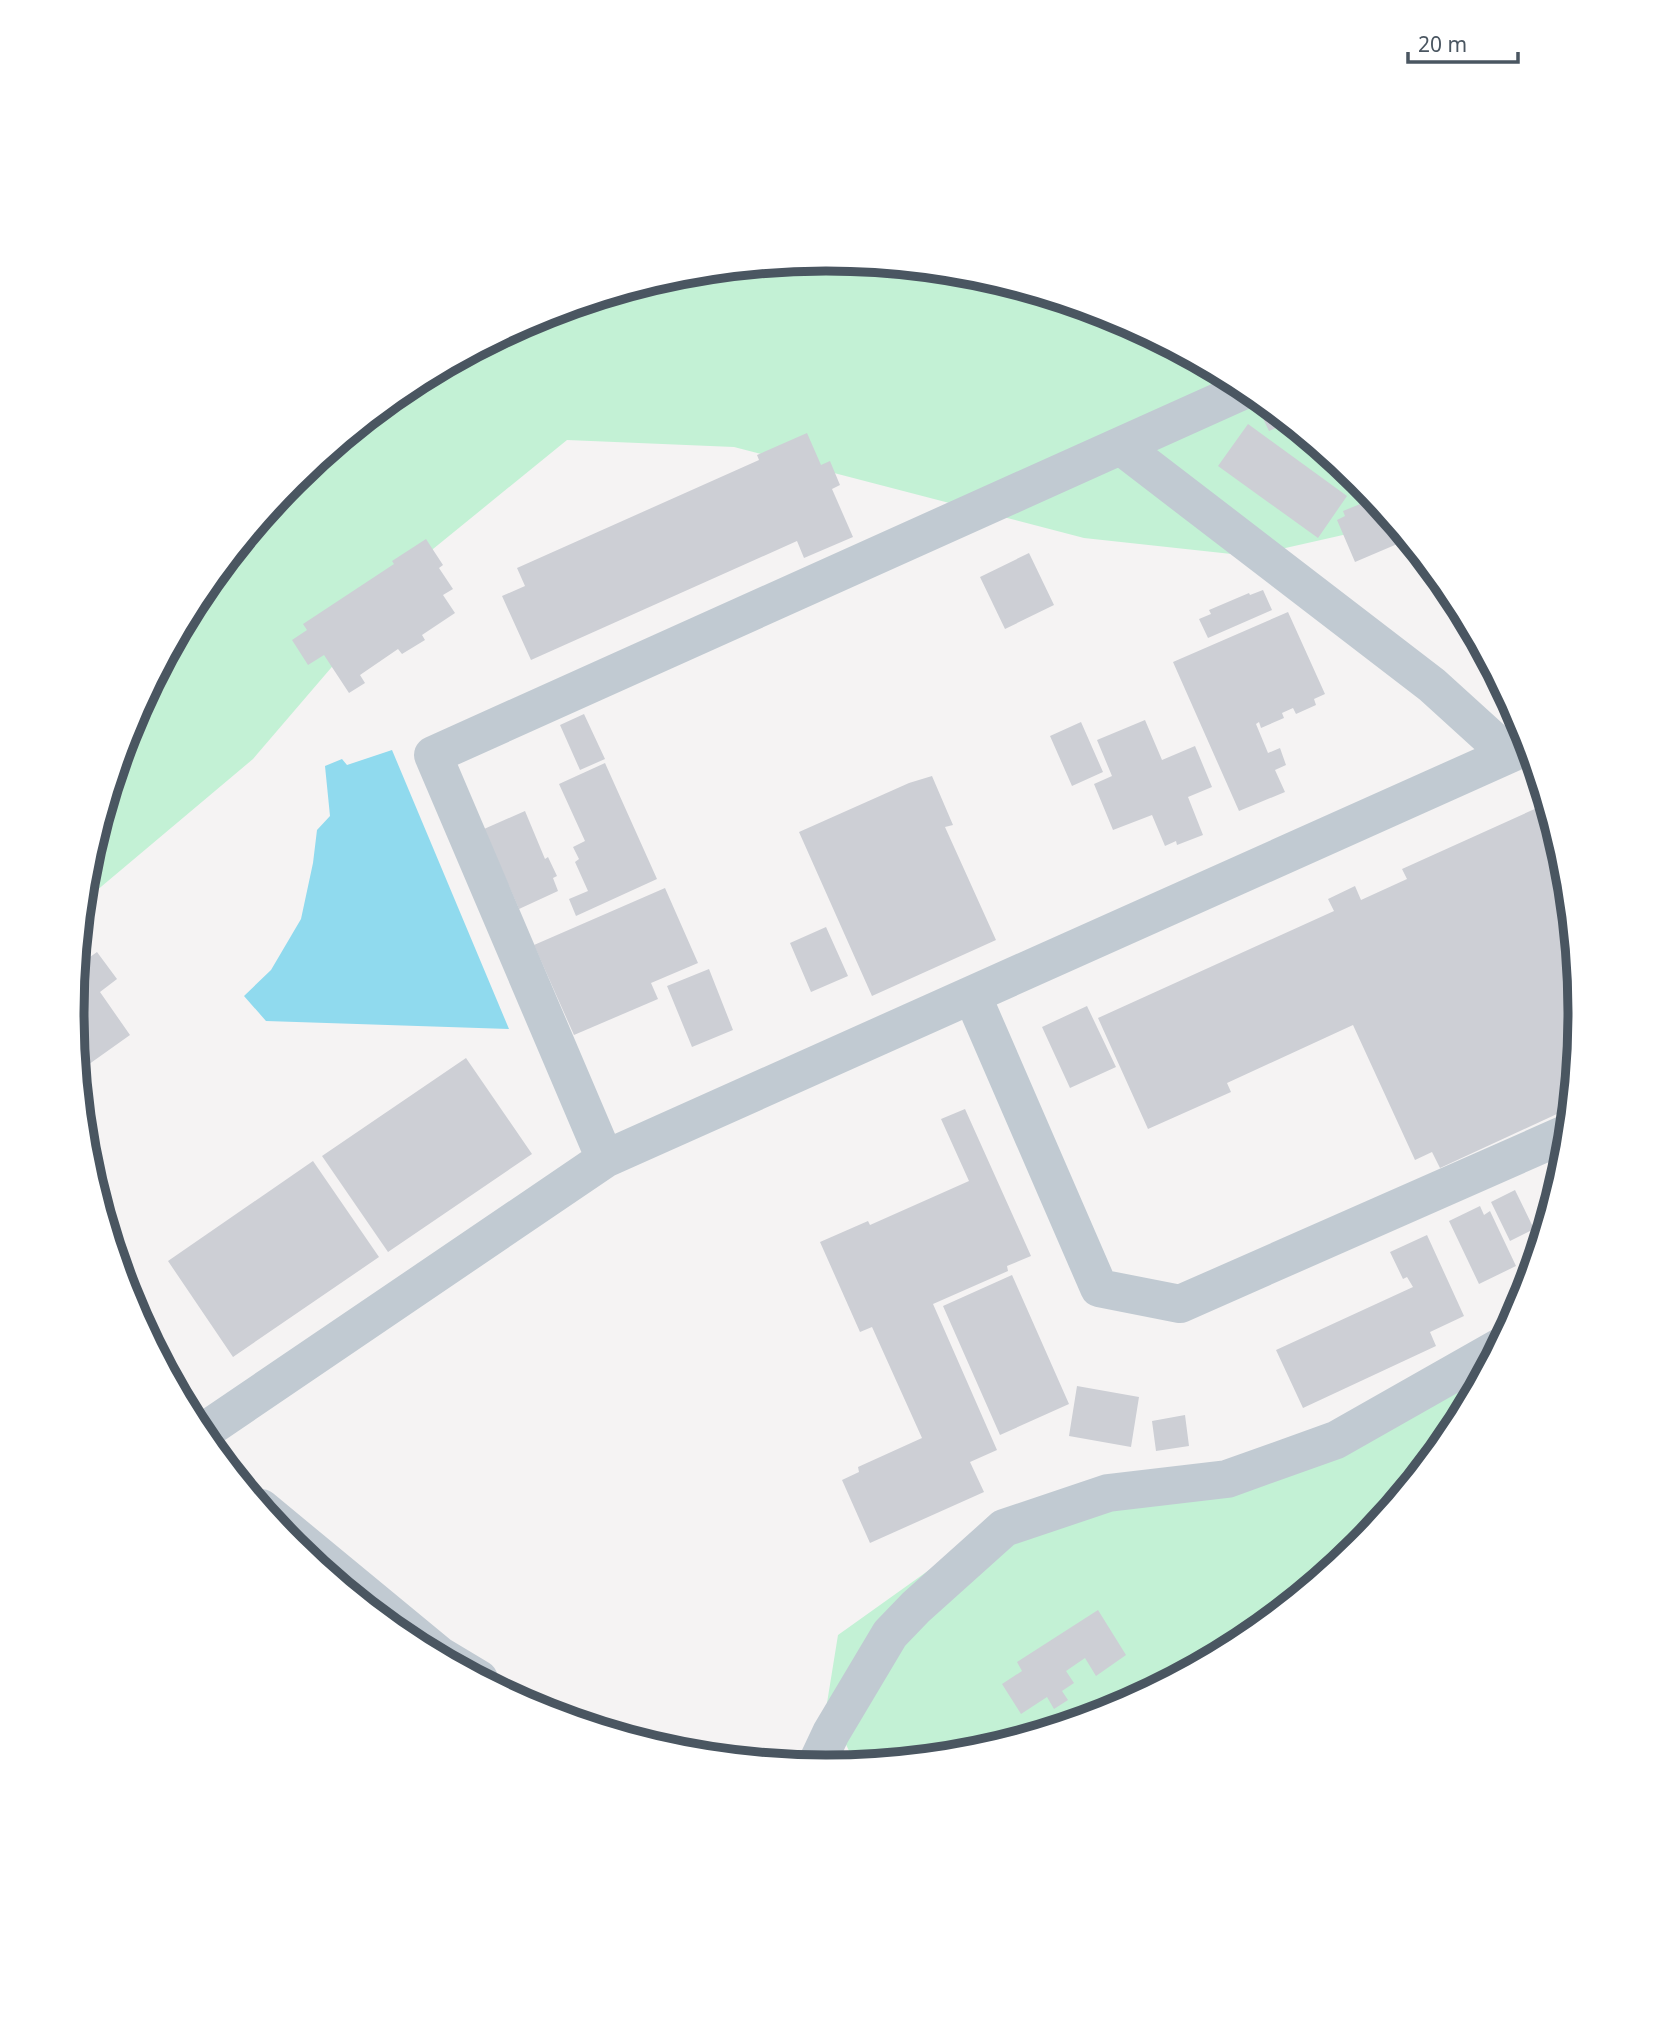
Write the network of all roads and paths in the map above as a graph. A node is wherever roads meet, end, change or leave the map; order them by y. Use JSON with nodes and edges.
{"nodes":[{"id":1,"x":1236,"y":394,"type":"edge"},
{"id":2,"x":1122,"y":447,"type":"junction"},
{"id":3,"x":1519,"y":750,"type":"edge"},
{"id":4,"x":972,"y":995,"type":"junction"},
{"id":5,"x":1558,"y":1137,"type":"edge"},
{"id":6,"x":605,"y":1159,"type":"junction"},
{"id":7,"x":1484,"y":1356,"type":"edge"},
{"id":8,"x":210,"y":1427,"type":"edge"},
{"id":9,"x":334,"y":1569,"type":"edge"},
{"id":10,"x":379,"y":1606,"type":"edge"},
{"id":11,"x":820,"y":1756,"type":"edge"}],
"edges":[{"from":1,"to":2,"type":"street"},
{"from":2,"to":3,"type":"street"},
{"from":2,"to":6,"type":"street"},
{"from":3,"to":4,"type":"street"},
{"from":4,"to":5,"type":"street"},
{"from":4,"to":6,"type":"street"},
{"from":6,"to":8,"type":"street"},
{"from":7,"to":11,"type":"street"},
{"from":9,"to":10,"type":"street"}]}
